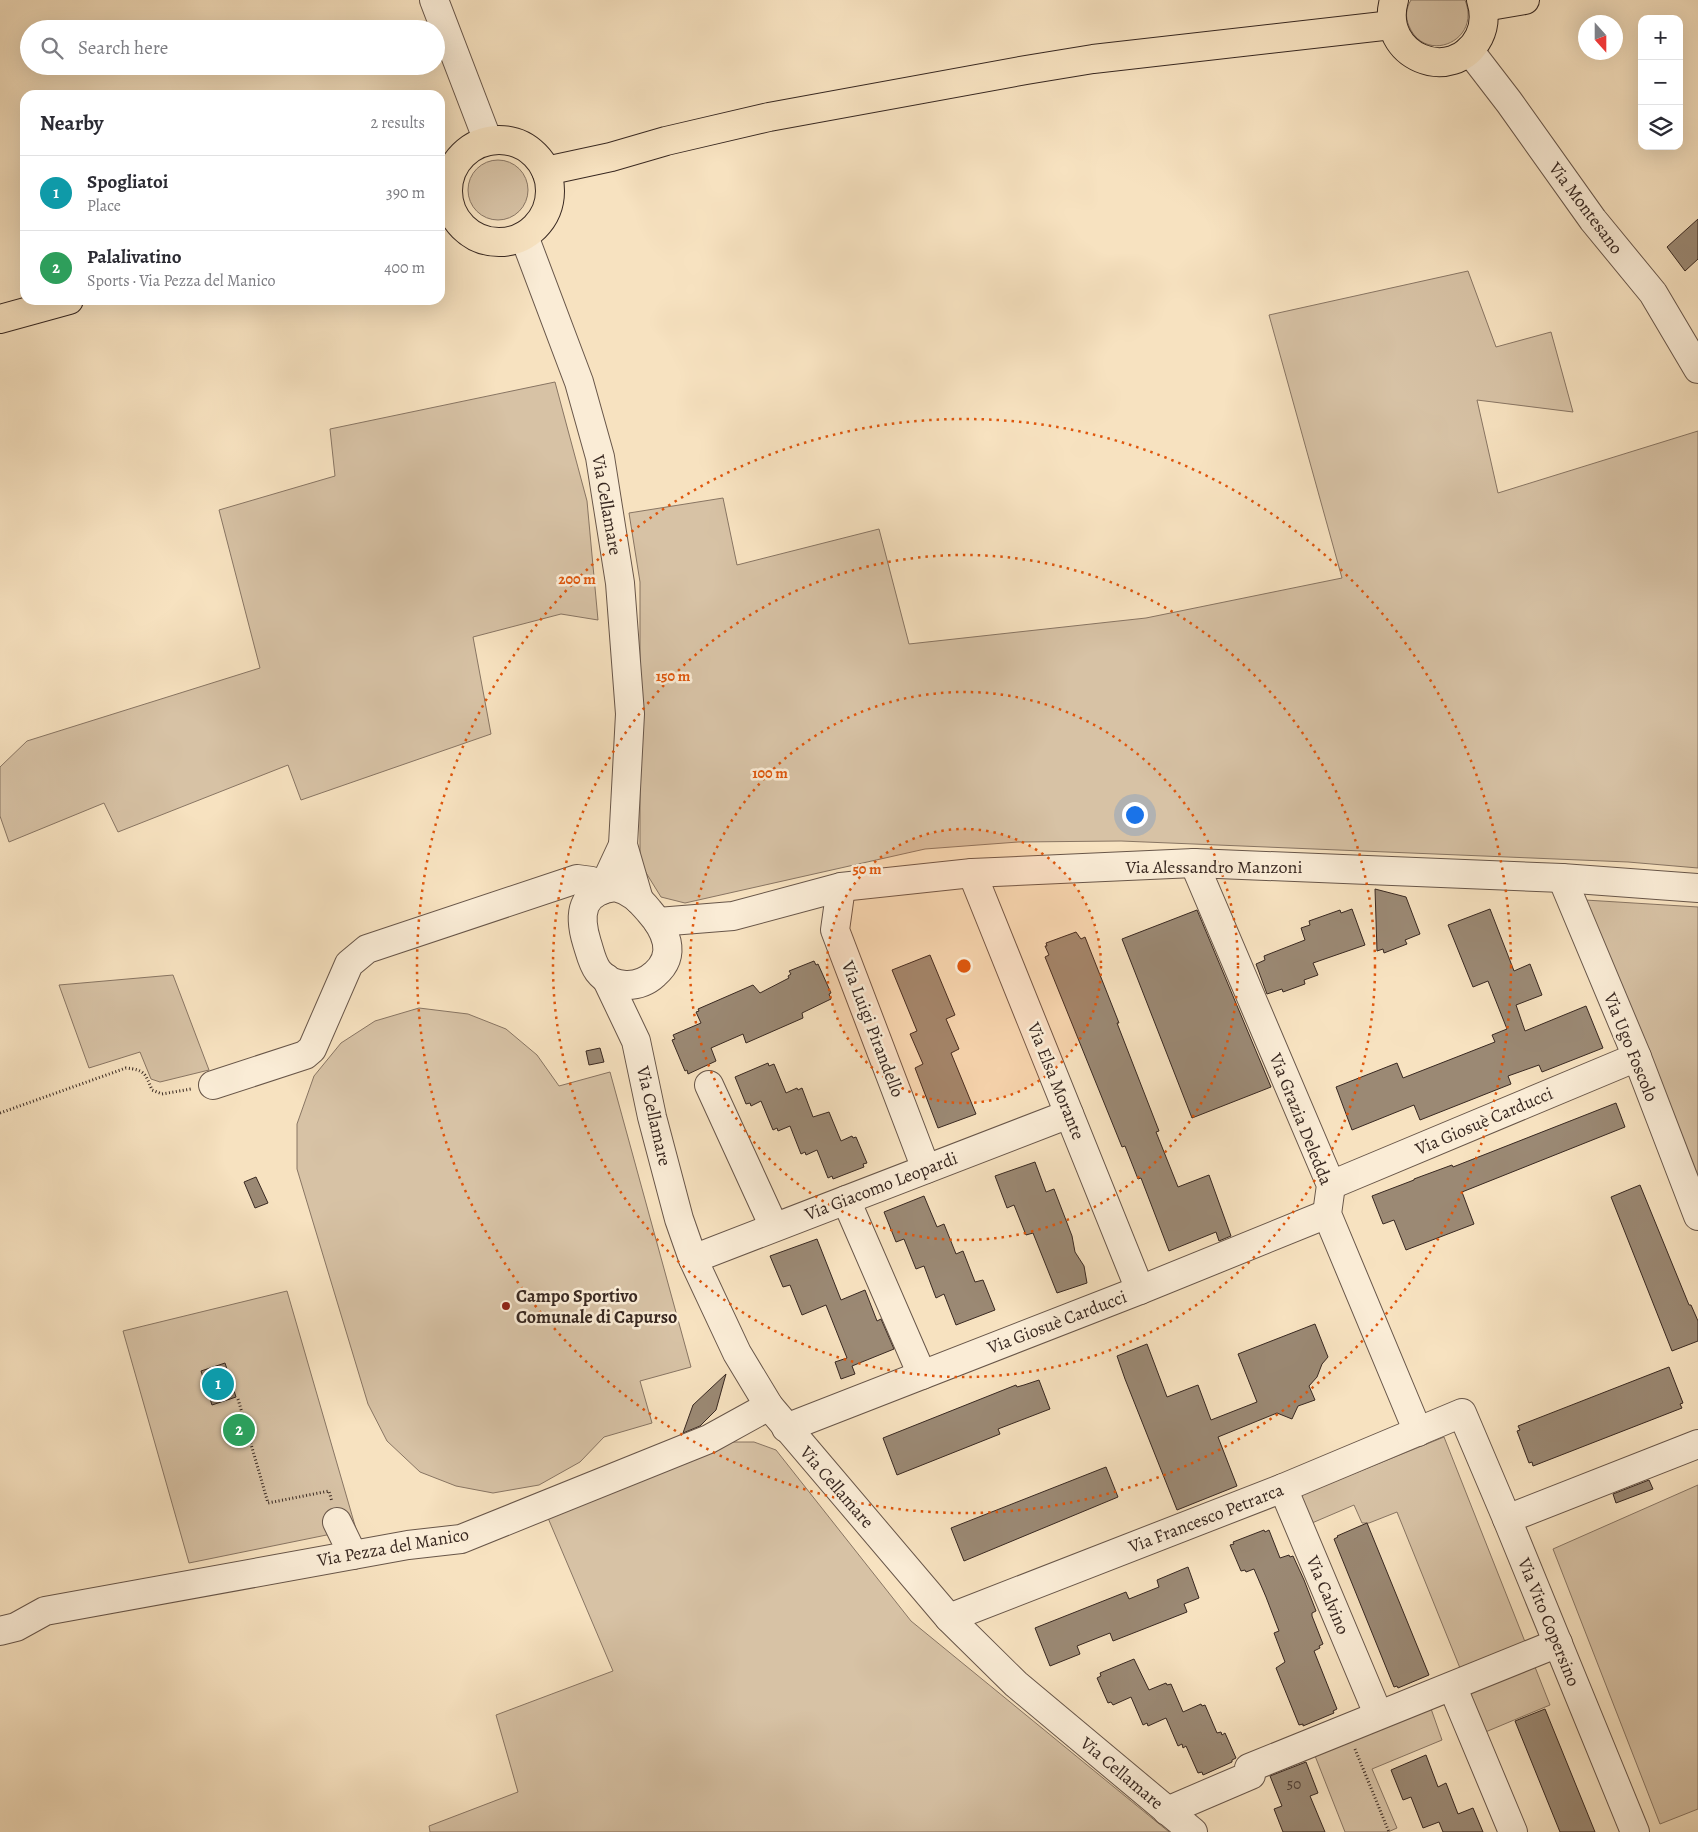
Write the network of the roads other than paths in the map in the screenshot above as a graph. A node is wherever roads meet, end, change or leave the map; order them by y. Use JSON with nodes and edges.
{"nodes":[{"id":1,"x":434,"y":0,"type":"edge"},
{"id":2,"x":1525,"y":0,"type":"edge"},
{"id":3,"x":1482,"y":4,"type":"edge"},
{"id":4,"x":1393,"y":12,"type":"edge"},
{"id":5,"x":442,"y":20,"type":"edge"},
{"id":6,"x":445,"y":29,"type":"edge"},
{"id":7,"x":1469,"y":50,"type":"junction"},
{"id":8,"x":488,"y":141,"type":"junction"},
{"id":9,"x":546,"y":171,"type":"junction"},
{"id":10,"x":445,"y":206,"type":"edge"},
{"id":11,"x":524,"y":236,"type":"junction"},
{"id":12,"x":51,"y":305,"type":"edge"},
{"id":13,"x":0,"y":319,"type":"edge"},
{"id":14,"x":1698,"y":369,"type":"edge"},
{"id":15,"x":623,"y":845,"type":"junction"},
{"id":16,"x":1194,"y":863,"type":"junction"},
{"id":17,"x":972,"y":873,"type":"junction"},
{"id":18,"x":1562,"y":878,"type":"junction"},
{"id":19,"x":840,"y":887,"type":"junction"},
{"id":20,"x":1698,"y":888,"type":"edge"},
{"id":21,"x":593,"y":897,"type":"junction"},
{"id":22,"x":639,"y":900,"type":"junction"},
{"id":23,"x":733,"y":916,"type":"junction"},
{"id":24,"x":658,"y":922,"type":"junction"},
{"id":25,"x":667,"y":953,"type":"junction"},
{"id":26,"x":606,"y":978,"type":"junction"},
{"id":27,"x":648,"y":980,"type":"junction"},
{"id":28,"x":636,"y":1041,"type":"junction"},
{"id":29,"x":1636,"y":1057,"type":"junction"},
{"id":30,"x":212,"y":1085,"type":"road end"},
{"id":31,"x":708,"y":1085,"type":"dead end"},
{"id":32,"x":1069,"y":1114,"type":"junction"},
{"id":33,"x":926,"y":1168,"type":"junction"},
{"id":34,"x":1331,"y":1185,"type":"junction"},
{"id":35,"x":846,"y":1200,"type":"junction"},
{"id":36,"x":1328,"y":1214,"type":"junction"},
{"id":37,"x":1698,"y":1216,"type":"edge"},
{"id":38,"x":774,"y":1228,"type":"junction"},
{"id":39,"x":693,"y":1259,"type":"junction"},
{"id":40,"x":1140,"y":1290,"type":"junction"},
{"id":41,"x":922,"y":1375,"type":"junction"},
{"id":42,"x":769,"y":1406,"type":"junction"},
{"id":43,"x":1462,"y":1413,"type":"joint"},
{"id":44,"x":786,"y":1428,"type":"junction"},
{"id":45,"x":1418,"y":1432,"type":"junction"},
{"id":46,"x":1698,"y":1444,"type":"edge"},
{"id":47,"x":1283,"y":1488,"type":"junction"},
{"id":48,"x":1507,"y":1518,"type":"junction"},
{"id":49,"x":337,"y":1522,"type":"road end"},
{"id":50,"x":353,"y":1554,"type":"junction"},
{"id":51,"x":949,"y":1618,"type":"junction"},
{"id":52,"x":0,"y":1631,"type":"edge"},
{"id":53,"x":1558,"y":1643,"type":"junction"},
{"id":54,"x":1455,"y":1693,"type":"dead end"},
{"id":55,"x":1373,"y":1702,"type":"dead end"},
{"id":56,"x":1167,"y":1811,"type":"junction"},
{"id":57,"x":1193,"y":1832,"type":"edge"},
{"id":58,"x":1513,"y":1832,"type":"edge"},
{"id":59,"x":1635,"y":1832,"type":"edge"}],
"edges":[{"from":1,"to":5,"type":"street"},
{"from":2,"to":3,"type":"main road"},
{"from":3,"to":7,"type":"main road"},
{"from":4,"to":7,"type":"main road"},
{"from":4,"to":9,"type":"main road"},
{"from":6,"to":8,"type":"street"},
{"from":7,"to":14,"type":"street","name":"Via Montesano"},
{"from":8,"to":9,"type":"main road"},
{"from":8,"to":10,"type":"main road"},
{"from":9,"to":11,"type":"main road"},
{"from":10,"to":11,"type":"main road"},
{"from":11,"to":15,"type":"street","name":"Via Cellamare"},
{"from":12,"to":13,"type":"main road"},
{"from":15,"to":21,"type":"street","name":"Via Cellamare"},
{"from":15,"to":22,"type":"street","name":"Via Cellamare"},
{"from":16,"to":17,"type":"street","name":"Via Alessandro Manzoni"},
{"from":16,"to":18,"type":"street","name":"Via Alessandro Manzoni"},
{"from":16,"to":34,"type":"street","name":"Via Grazia Deledda"},
{"from":17,"to":19,"type":"street","name":"Via Alessandro Manzoni"},
{"from":17,"to":32,"type":"street","name":"Via Elsa Morante"},
{"from":18,"to":20,"type":"street","name":"Via Alessandro Manzoni"},
{"from":18,"to":29,"type":"street","name":"Via Ugo Foscolo"},
{"from":19,"to":23,"type":"street","name":"Via Alessandro Manzoni"},
{"from":19,"to":33,"type":"street","name":"Via Luigi Pirandello"},
{"from":21,"to":22,"type":"street","name":"Via Cellamare"},
{"from":21,"to":26,"type":"street","name":"Via Cellamare"},
{"from":21,"to":30,"type":"street"},
{"from":22,"to":24,"type":"street","name":"Via Cellamare"},
{"from":23,"to":24,"type":"street","name":"Via Alessandro Manzoni"},
{"from":23,"to":25,"type":"street","name":"Via Alessandro Manzoni"},
{"from":24,"to":25,"type":"street","name":"Via Cellamare"},
{"from":25,"to":27,"type":"street","name":"Via Cellamare"},
{"from":26,"to":27,"type":"street"},
{"from":26,"to":28,"type":"street","name":"Via Cellamare"},
{"from":27,"to":28,"type":"street","name":"Via Cellamare"},
{"from":28,"to":39,"type":"street","name":"Via Cellamare"},
{"from":29,"to":34,"type":"street","name":"Via Giosuè Carducci"},
{"from":29,"to":37,"type":"street","name":"Via Ugo Foscolo"},
{"from":31,"to":38,"type":"street"},
{"from":32,"to":33,"type":"street","name":"Via Giacomo Leopardi"},
{"from":32,"to":40,"type":"street","name":"Via Elsa Morante"},
{"from":33,"to":35,"type":"street","name":"Via Giacomo Leopardi"},
{"from":34,"to":36,"type":"street","name":"Via Grazia Deledda"},
{"from":35,"to":38,"type":"street","name":"Via Giacomo Leopardi"},
{"from":35,"to":41,"type":"street"},
{"from":36,"to":40,"type":"street","name":"Via Giosuè Carducci"},
{"from":36,"to":45,"type":"street","name":"Via Grazia Deledda"},
{"from":38,"to":39,"type":"street","name":"Via Giacomo Leopardi"},
{"from":39,"to":42,"type":"street","name":"Via Cellamare"},
{"from":40,"to":41,"type":"street","name":"Via Giosuè Carducci"},
{"from":41,"to":44,"type":"street","name":"Via Giosuè Carducci"},
{"from":42,"to":44,"type":"street","name":"Via Cellamare"},
{"from":42,"to":50,"type":"street","name":"Via Pezza del Manico"},
{"from":43,"to":45,"type":"street","name":"Via Francesco Petrarca"},
{"from":43,"to":48,"type":"street","name":"Via Vito Copersino"},
{"from":44,"to":51,"type":"street","name":"Via Cellamare"},
{"from":45,"to":47,"type":"street","name":"Via Francesco Petrarca"},
{"from":46,"to":48,"type":"street"},
{"from":47,"to":51,"type":"street","name":"Via Francesco Petrarca"},
{"from":47,"to":55,"type":"street","name":"Via Calvino"},
{"from":48,"to":53,"type":"street","name":"Via Vito Copersino"},
{"from":49,"to":50,"type":"street"},
{"from":50,"to":52,"type":"street","name":"Via Pezza del Manico"},
{"from":51,"to":56,"type":"street","name":"Via Cellamare"},
{"from":53,"to":56,"type":"street"},
{"from":53,"to":59,"type":"street","name":"Via Vito Copersino"},
{"from":54,"to":58,"type":"street"},
{"from":56,"to":57,"type":"street","name":"Via Cellamare"}]}
